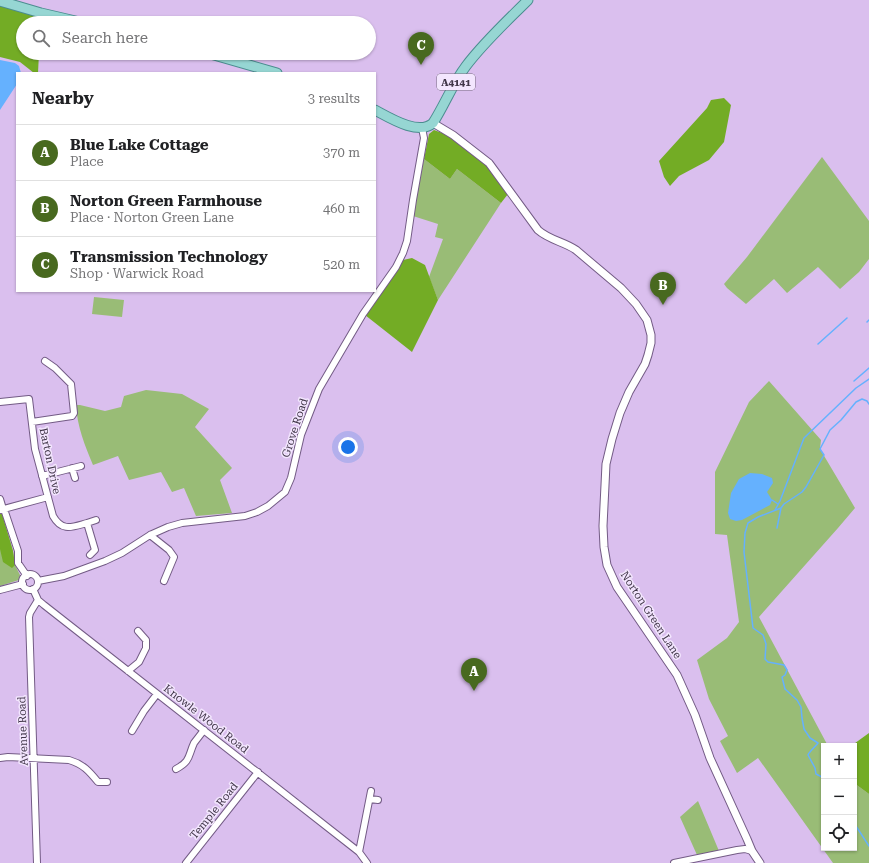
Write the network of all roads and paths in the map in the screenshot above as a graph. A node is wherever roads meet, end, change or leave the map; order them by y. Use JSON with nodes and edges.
{"nodes":[{"id":1,"x":528,"y":0,"type":"edge"},
{"id":2,"x":0,"y":1,"type":"edge"},
{"id":3,"x":54,"y":16,"type":"edge"},
{"id":4,"x":232,"y":60,"type":"edge"},
{"id":5,"x":274,"y":72,"type":"edge"},
{"id":6,"x":376,"y":110,"type":"edge"},
{"id":7,"x":434,"y":123,"type":"junction"},
{"id":8,"x":422,"y":128,"type":"junction"},
{"id":9,"x":45,"y":361,"type":"dead end"},
{"id":10,"x":0,"y":402,"type":"edge"},
{"id":11,"x":32,"y":422,"type":"junction"},
{"id":12,"x":80,"y":466,"type":"dead end"},
{"id":13,"x":72,"y":468,"type":"junction"},
{"id":14,"x":42,"y":476,"type":"junction"},
{"id":15,"x":75,"y":478,"type":"dead end"},
{"id":16,"x":48,"y":497,"type":"junction"},
{"id":17,"x":0,"y":499,"type":"edge"},
{"id":18,"x":2,"y":509,"type":"edge"},
{"id":19,"x":96,"y":520,"type":"dead end"},
{"id":20,"x":87,"y":523,"type":"junction"},
{"id":21,"x":150,"y":535,"type":"junction"},
{"id":22,"x":95,"y":551,"type":"dead end"},
{"id":23,"x":27,"y":576,"type":"junction"},
{"id":24,"x":38,"y":581,"type":"junction"},
{"id":25,"x":164,"y":581,"type":"dead end"},
{"id":26,"x":22,"y":584,"type":"junction"},
{"id":27,"x":33,"y":589,"type":"junction"},
{"id":28,"x":0,"y":590,"type":"edge"},
{"id":29,"x":38,"y":600,"type":"junction"},
{"id":30,"x":138,"y":631,"type":"dead end"},
{"id":31,"x":128,"y":671,"type":"junction"},
{"id":32,"x":157,"y":694,"type":"junction"},
{"id":33,"x":204,"y":730,"type":"junction"},
{"id":34,"x":132,"y":731,"type":"dead end"},
{"id":35,"x":0,"y":758,"type":"edge"},
{"id":36,"x":34,"y":758,"type":"junction"},
{"id":37,"x":176,"y":769,"type":"dead end"},
{"id":38,"x":258,"y":772,"type":"junction"},
{"id":39,"x":107,"y":782,"type":"dead end"},
{"id":40,"x":371,"y":791,"type":"dead end"},
{"id":41,"x":370,"y":798,"type":"junction"},
{"id":42,"x":378,"y":800,"type":"dead end"},
{"id":43,"x":747,"y":839,"type":"junction"},
{"id":44,"x":737,"y":850,"type":"junction"},
{"id":45,"x":752,"y":851,"type":"junction"},
{"id":46,"x":359,"y":852,"type":"junction"},
{"id":47,"x":37,"y":863,"type":"edge"},
{"id":48,"x":186,"y":863,"type":"edge"},
{"id":49,"x":367,"y":863,"type":"edge"},
{"id":50,"x":674,"y":863,"type":"edge"},
{"id":51,"x":760,"y":863,"type":"edge"}],
"edges":[{"from":1,"to":7,"type":"main road","number":"A4141"},
{"from":2,"to":3,"type":"main road"},
{"from":4,"to":5,"type":"main road"},
{"from":6,"to":8,"type":"main road"},
{"from":7,"to":8,"type":"main road"},
{"from":7,"to":43,"type":"street","name":"Norton Green Lane"},
{"from":8,"to":21,"type":"street","name":"Grove Road"},
{"from":9,"to":11,"type":"street"},
{"from":10,"to":11,"type":"street","name":"Barton Drive"},
{"from":11,"to":14,"type":"street","name":"Barton Drive"},
{"from":12,"to":13,"type":"street"},
{"from":13,"to":14,"type":"street"},
{"from":13,"to":15,"type":"street"},
{"from":14,"to":16,"type":"street","name":"Barton Drive"},
{"from":16,"to":18,"type":"street"},
{"from":16,"to":20,"type":"street","name":"Barton Drive"},
{"from":17,"to":18,"type":"street"},
{"from":18,"to":23,"type":"street"},
{"from":19,"to":20,"type":"street","name":"Barton Drive"},
{"from":20,"to":22,"type":"street"},
{"from":21,"to":24,"type":"street","name":"Grove Road"},
{"from":21,"to":25,"type":"street"},
{"from":23,"to":24,"type":"street"},
{"from":23,"to":26,"type":"street"},
{"from":24,"to":27,"type":"street"},
{"from":26,"to":27,"type":"street"},
{"from":26,"to":28,"type":"street"},
{"from":27,"to":29,"type":"street","name":"Knowle Wood Road"},
{"from":29,"to":31,"type":"street","name":"Knowle Wood Road"},
{"from":29,"to":36,"type":"street","name":"Avenue Road"},
{"from":30,"to":31,"type":"street"},
{"from":31,"to":32,"type":"street","name":"Knowle Wood Road"},
{"from":32,"to":33,"type":"street","name":"Knowle Wood Road"},
{"from":32,"to":34,"type":"street"},
{"from":33,"to":37,"type":"street"},
{"from":33,"to":38,"type":"street","name":"Knowle Wood Road"},
{"from":35,"to":36,"type":"street"},
{"from":36,"to":39,"type":"street"},
{"from":36,"to":47,"type":"street","name":"Avenue Road"},
{"from":38,"to":46,"type":"street","name":"Knowle Wood Road"},
{"from":38,"to":48,"type":"street","name":"Temple Road"},
{"from":40,"to":41,"type":"street"},
{"from":41,"to":42,"type":"street"},
{"from":41,"to":46,"type":"street"},
{"from":43,"to":44,"type":"street"},
{"from":43,"to":45,"type":"street","name":"Norton Green Lane"},
{"from":44,"to":45,"type":"street"},
{"from":44,"to":50,"type":"street"},
{"from":45,"to":51,"type":"street","name":"Norton Green Lane"},
{"from":46,"to":49,"type":"street","name":"Knowle Wood Road"}]}
